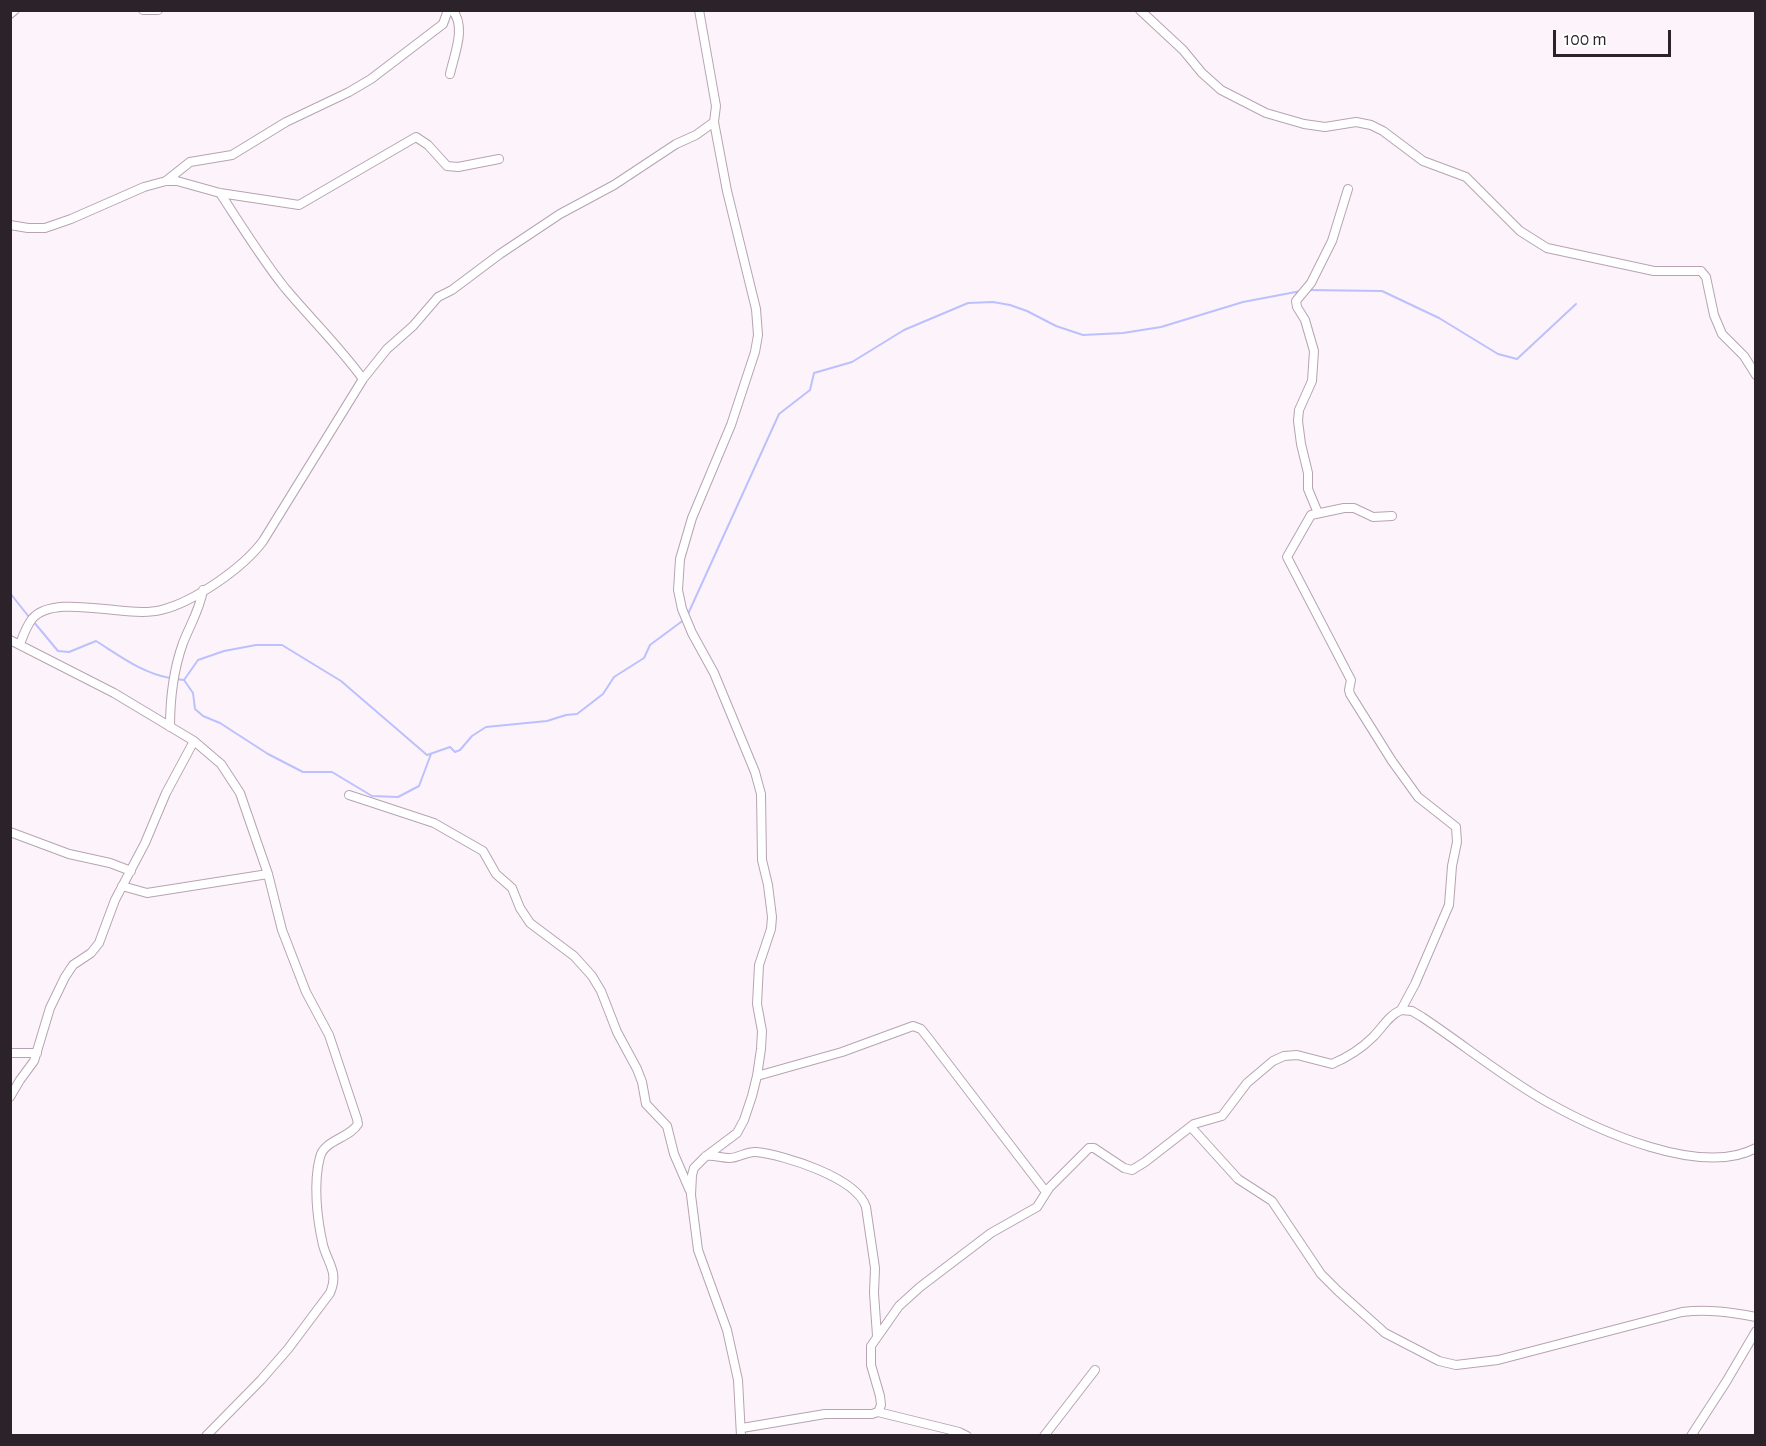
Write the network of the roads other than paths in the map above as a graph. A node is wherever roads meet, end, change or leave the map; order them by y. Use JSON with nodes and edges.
{"nodes":[{"id":1,"x":15,"y":10,"type":"edge"},
{"id":2,"x":143,"y":10,"type":"edge"},
{"id":3,"x":158,"y":10,"type":"edge"},
{"id":4,"x":450,"y":10,"type":"edge"},
{"id":5,"x":699,"y":10,"type":"edge"},
{"id":6,"x":1140,"y":10,"type":"edge"},
{"id":7,"x":10,"y":14,"type":"edge"},
{"id":8,"x":450,"y":75,"type":"dead end"},
{"id":9,"x":714,"y":122,"type":"junction"},
{"id":10,"x":499,"y":159,"type":"dead end"},
{"id":11,"x":166,"y":181,"type":"junction"},
{"id":12,"x":1348,"y":189,"type":"dead end"},
{"id":13,"x":220,"y":193,"type":"junction"},
{"id":14,"x":10,"y":225,"type":"edge"},
{"id":15,"x":1755,"y":375,"type":"edge"},
{"id":16,"x":363,"y":379,"type":"junction"},
{"id":17,"x":1318,"y":513,"type":"junction"},
{"id":18,"x":1392,"y":516,"type":"dead end"},
{"id":19,"x":203,"y":590,"type":"junction"},
{"id":20,"x":10,"y":640,"type":"edge"},
{"id":21,"x":20,"y":644,"type":"junction"},
{"id":22,"x":170,"y":727,"type":"junction"},
{"id":23,"x":194,"y":741,"type":"junction"},
{"id":24,"x":349,"y":795,"type":"dead end"},
{"id":25,"x":10,"y":831,"type":"edge"},
{"id":26,"x":131,"y":871,"type":"junction"},
{"id":27,"x":268,"y":874,"type":"junction"},
{"id":28,"x":122,"y":886,"type":"junction"},
{"id":29,"x":1401,"y":1010,"type":"junction"},
{"id":30,"x":10,"y":1053,"type":"edge"},
{"id":31,"x":37,"y":1053,"type":"junction"},
{"id":32,"x":757,"y":1076,"type":"junction"},
{"id":33,"x":10,"y":1096,"type":"edge"},
{"id":34,"x":1191,"y":1127,"type":"junction"},
{"id":35,"x":1755,"y":1148,"type":"edge"},
{"id":36,"x":705,"y":1157,"type":"junction"},
{"id":37,"x":1046,"y":1191,"type":"junction"},
{"id":38,"x":691,"y":1195,"type":"junction"},
{"id":39,"x":1755,"y":1317,"type":"edge"},
{"id":40,"x":1755,"y":1331,"type":"edge"},
{"id":41,"x":877,"y":1336,"type":"junction"},
{"id":42,"x":1095,"y":1370,"type":"dead end"},
{"id":43,"x":878,"y":1412,"type":"junction"},
{"id":44,"x":741,"y":1432,"type":"edge"},
{"id":45,"x":206,"y":1436,"type":"edge"},
{"id":46,"x":967,"y":1436,"type":"edge"},
{"id":47,"x":1044,"y":1436,"type":"edge"},
{"id":48,"x":1691,"y":1436,"type":"edge"}],
"edges":[{"from":1,"to":7,"type":"street"},
{"from":2,"to":3,"type":"street"},
{"from":4,"to":8,"type":"street"},
{"from":4,"to":11,"type":"street"},
{"from":5,"to":9,"type":"street"},
{"from":6,"to":15,"type":"street"},
{"from":9,"to":16,"type":"street"},
{"from":9,"to":32,"type":"street"},
{"from":10,"to":13,"type":"street"},
{"from":11,"to":13,"type":"street"},
{"from":11,"to":14,"type":"street"},
{"from":12,"to":17,"type":"street"},
{"from":13,"to":16,"type":"street"},
{"from":16,"to":19,"type":"street"},
{"from":17,"to":18,"type":"street"},
{"from":17,"to":29,"type":"street"},
{"from":19,"to":21,"type":"street"},
{"from":19,"to":22,"type":"street"},
{"from":20,"to":21,"type":"street"},
{"from":21,"to":22,"type":"street"},
{"from":22,"to":23,"type":"street"},
{"from":23,"to":26,"type":"street"},
{"from":23,"to":27,"type":"street"},
{"from":24,"to":38,"type":"street"},
{"from":25,"to":26,"type":"street"},
{"from":26,"to":28,"type":"street"},
{"from":27,"to":28,"type":"street"},
{"from":27,"to":45,"type":"street"},
{"from":28,"to":31,"type":"street"},
{"from":29,"to":34,"type":"street"},
{"from":29,"to":35,"type":"street"},
{"from":30,"to":31,"type":"street"},
{"from":31,"to":33,"type":"street"},
{"from":32,"to":36,"type":"street"},
{"from":32,"to":37,"type":"street"},
{"from":34,"to":37,"type":"street"},
{"from":34,"to":39,"type":"street"},
{"from":36,"to":38,"type":"street"},
{"from":36,"to":41,"type":"street"},
{"from":37,"to":41,"type":"street"},
{"from":38,"to":44,"type":"street"},
{"from":40,"to":48,"type":"street"},
{"from":41,"to":43,"type":"street"},
{"from":42,"to":47,"type":"street"},
{"from":43,"to":44,"type":"street"},
{"from":43,"to":46,"type":"street"}]}
